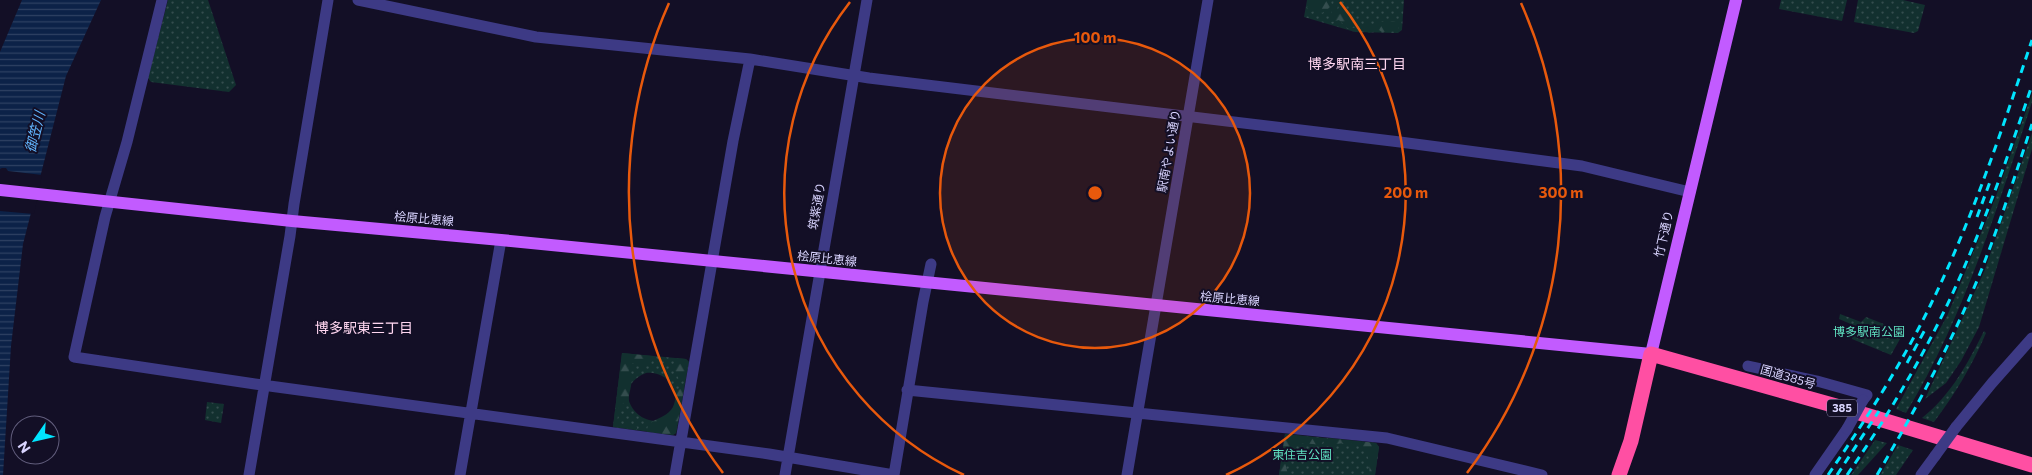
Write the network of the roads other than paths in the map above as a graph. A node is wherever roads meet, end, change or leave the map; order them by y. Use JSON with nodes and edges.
{"nodes":[{"id":1,"x":162,"y":0,"type":"edge"},
{"id":2,"x":328,"y":0,"type":"edge"},
{"id":3,"x":358,"y":0,"type":"edge"},
{"id":4,"x":866,"y":0,"type":"edge"},
{"id":5,"x":1208,"y":0,"type":"edge"},
{"id":6,"x":1736,"y":0,"type":"edge"},
{"id":7,"x":750,"y":59,"type":"junction"},
{"id":8,"x":854,"y":76,"type":"junction"},
{"id":9,"x":1188,"y":117,"type":"junction"},
{"id":10,"x":0,"y":190,"type":"edge"},
{"id":11,"x":1690,"y":192,"type":"junction"},
{"id":12,"x":109,"y":202,"type":"junction"},
{"id":13,"x":292,"y":221,"type":"junction"},
{"id":14,"x":501,"y":240,"type":"junction"},
{"id":15,"x":712,"y":261,"type":"junction"},
{"id":16,"x":931,"y":264,"type":"dead end"},
{"id":17,"x":820,"y":272,"type":"junction"},
{"id":18,"x":927,"y":283,"type":"junction"},
{"id":19,"x":1156,"y":306,"type":"junction"},
{"id":20,"x":2032,"y":338,"type":"edge"},
{"id":21,"x":1651,"y":354,"type":"junction"},
{"id":22,"x":1748,"y":366,"type":"dead end"},
{"id":23,"x":264,"y":385,"type":"junction"},
{"id":24,"x":908,"y":390,"type":"junction"},
{"id":25,"x":470,"y":413,"type":"junction"},
{"id":26,"x":1137,"y":413,"type":"junction"},
{"id":27,"x":680,"y":442,"type":"junction"},
{"id":28,"x":788,"y":458,"type":"junction"},
{"id":29,"x":2032,"y":465,"type":"edge"},
{"id":30,"x":249,"y":475,"type":"edge"},
{"id":31,"x":460,"y":475,"type":"edge"},
{"id":32,"x":675,"y":475,"type":"edge"},
{"id":33,"x":786,"y":475,"type":"edge"},
{"id":34,"x":894,"y":475,"type":"edge"},
{"id":35,"x":1127,"y":475,"type":"edge"},
{"id":36,"x":1542,"y":475,"type":"edge"},
{"id":37,"x":1619,"y":475,"type":"edge"},
{"id":38,"x":1815,"y":475,"type":"edge"},
{"id":39,"x":1921,"y":475,"type":"edge"}],
"edges":[{"from":1,"to":12,"type":"street"},
{"from":2,"to":13,"type":"street"},
{"from":3,"to":7,"type":"street"},
{"from":4,"to":8,"type":"street","name":"筑紫通り"},
{"from":5,"to":9,"type":"street","name":"駅南やよい通り"},
{"from":6,"to":11,"type":"main road","name":"竹下通り"},
{"from":7,"to":8,"type":"street"},
{"from":7,"to":15,"type":"street"},
{"from":8,"to":9,"type":"street"},
{"from":8,"to":17,"type":"street","name":"筑紫通り"},
{"from":9,"to":11,"type":"street"},
{"from":9,"to":19,"type":"street","name":"駅南やよい通り"},
{"from":10,"to":12,"type":"main road","name":"桧原比恵線"},
{"from":11,"to":21,"type":"main road","name":"竹下通り"},
{"from":12,"to":13,"type":"main road","name":"桧原比恵線"},
{"from":12,"to":23,"type":"street"},
{"from":13,"to":14,"type":"main road","name":"桧原比恵線"},
{"from":13,"to":23,"type":"street"},
{"from":14,"to":15,"type":"main road","name":"桧原比恵線"},
{"from":14,"to":25,"type":"street"},
{"from":15,"to":17,"type":"main road","name":"桧原比恵線"},
{"from":15,"to":27,"type":"street"},
{"from":16,"to":18,"type":"street"},
{"from":17,"to":18,"type":"main road","name":"桧原比恵線"},
{"from":17,"to":28,"type":"street","name":"筑紫通り"},
{"from":18,"to":19,"type":"main road","name":"桧原比恵線"},
{"from":18,"to":24,"type":"street"},
{"from":19,"to":21,"type":"main road","name":"桧原比恵線"},
{"from":19,"to":26,"type":"street","name":"駅南やよい通り"},
{"from":20,"to":39,"type":"street","bridge":true},
{"from":21,"to":29,"type":"highway","name":"国道385号","number":"385"},
{"from":21,"to":37,"type":"highway","name":"竹下通り"},
{"from":22,"to":38,"type":"street","bridge":true},
{"from":23,"to":25,"type":"street"},
{"from":23,"to":30,"type":"street"},
{"from":24,"to":26,"type":"street"},
{"from":24,"to":34,"type":"street"},
{"from":25,"to":27,"type":"street"},
{"from":25,"to":31,"type":"street"},
{"from":26,"to":35,"type":"street","name":"駅南やよい通り"},
{"from":26,"to":36,"type":"street"},
{"from":27,"to":28,"type":"street"},
{"from":27,"to":32,"type":"street"},
{"from":28,"to":33,"type":"street","name":"筑紫通り"},
{"from":28,"to":34,"type":"street"}]}
